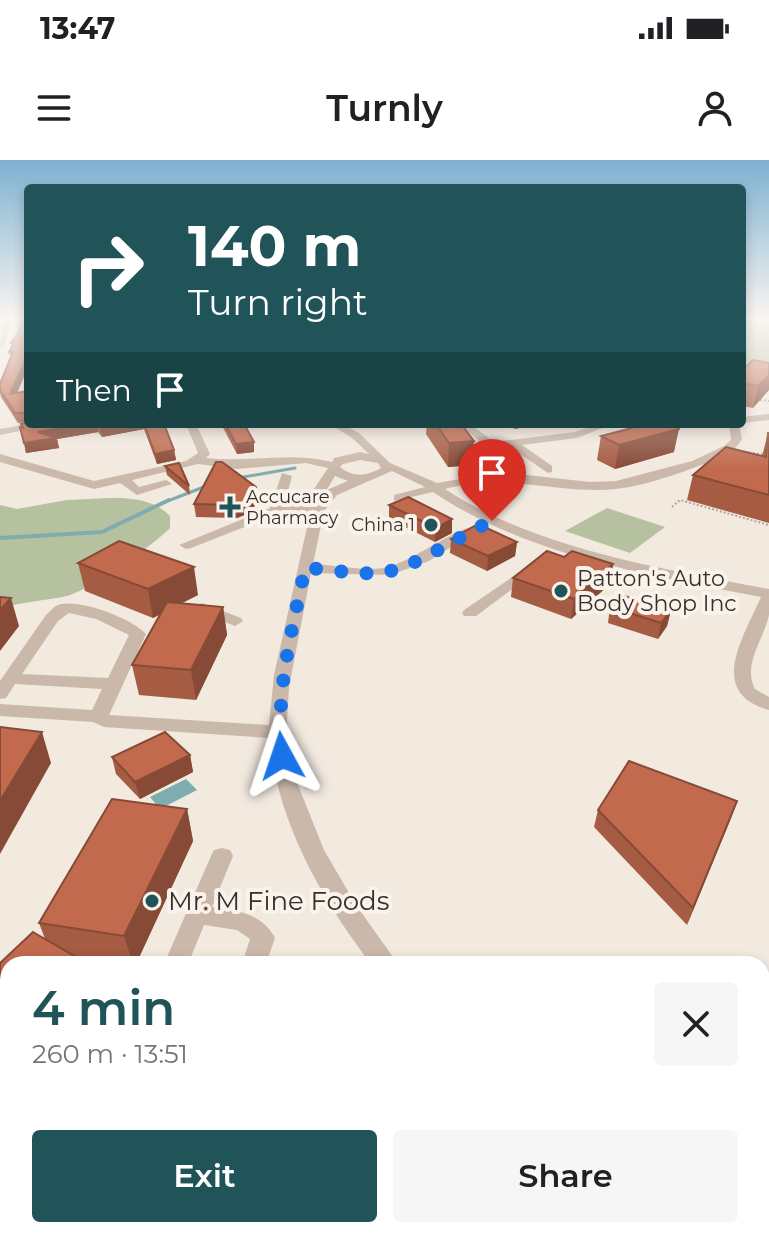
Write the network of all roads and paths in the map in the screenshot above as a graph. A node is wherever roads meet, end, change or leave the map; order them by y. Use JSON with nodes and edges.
{"nodes":[{"id":1,"x":760,"y":400,"type":"edge"},
{"id":2,"x":769,"y":401,"type":"edge"},
{"id":3,"x":769,"y":417,"type":"edge"},
{"id":4,"x":746,"y":420,"type":"edge"},
{"id":5,"x":25,"y":428,"type":"edge"},
{"id":6,"x":193,"y":428,"type":"edge"},
{"id":7,"x":323,"y":428,"type":"edge"},
{"id":8,"x":342,"y":428,"type":"edge"},
{"id":9,"x":468,"y":428,"type":"edge"},
{"id":10,"x":550,"y":428,"type":"edge"},
{"id":11,"x":736,"y":428,"type":"edge"},
{"id":12,"x":602,"y":431,"type":"edge"},
{"id":13,"x":0,"y":432,"type":"edge"},
{"id":14,"x":519,"y":444,"type":"junction"},
{"id":15,"x":492,"y":446,"type":"junction"},
{"id":16,"x":739,"y":451,"type":"edge"},
{"id":17,"x":769,"y":455,"type":"edge"},
{"id":18,"x":0,"y":458,"type":"edge"},
{"id":19,"x":198,"y":460,"type":"junction"},
{"id":20,"x":385,"y":463,"type":"junction"},
{"id":21,"x":335,"y":465,"type":"junction"},
{"id":22,"x":548,"y":469,"type":"dead end"},
{"id":23,"x":286,"y":476,"type":"dead end"},
{"id":24,"x":502,"y":477,"type":"junction"},
{"id":25,"x":124,"y":480,"type":"junction"},
{"id":26,"x":375,"y":481,"type":"junction"},
{"id":27,"x":166,"y":484,"type":"dead end"},
{"id":28,"x":436,"y":489,"type":"junction"},
{"id":29,"x":399,"y":498,"type":"junction"},
{"id":30,"x":413,"y":505,"type":"edge"},
{"id":31,"x":672,"y":507,"type":"dead end"},
{"id":32,"x":276,"y":510,"type":"junction"},
{"id":33,"x":318,"y":510,"type":"junction"},
{"id":34,"x":492,"y":521,"type":"junction"},
{"id":35,"x":769,"y":525,"type":"edge"},
{"id":36,"x":186,"y":545,"type":"dead end"},
{"id":37,"x":561,"y":546,"type":"junction"},
{"id":38,"x":305,"y":568,"type":"junction"},
{"id":39,"x":769,"y":596,"type":"edge"},
{"id":40,"x":470,"y":613,"type":"dead end"},
{"id":41,"x":183,"y":615,"type":"edge"},
{"id":42,"x":235,"y":621,"type":"dead end"},
{"id":43,"x":114,"y":684,"type":"junction"},
{"id":44,"x":6,"y":687,"type":"edge"},
{"id":45,"x":769,"y":704,"type":"edge"},
{"id":46,"x":0,"y":710,"type":"edge"},
{"id":47,"x":98,"y":716,"type":"junction"},
{"id":48,"x":278,"y":726,"type":"junction"},
{"id":49,"x":222,"y":856,"type":"dead end"},
{"id":50,"x":198,"y":915,"type":"junction"},
{"id":51,"x":180,"y":956,"type":"edge"},
{"id":52,"x":257,"y":956,"type":"edge"},
{"id":53,"x":380,"y":956,"type":"edge"}],
"edges":[{"from":1,"to":2,"type":"path"},
{"from":3,"to":4,"type":"street"},
{"from":5,"to":13,"type":"street"},
{"from":6,"to":19,"type":"street"},
{"from":7,"to":21,"type":"street"},
{"from":8,"to":20,"type":"street"},
{"from":9,"to":15,"type":"street"},
{"from":10,"to":14,"type":"street"},
{"from":11,"to":24,"type":"street"},
{"from":12,"to":14,"type":"street"},
{"from":14,"to":15,"type":"street"},
{"from":14,"to":22,"type":"street"},
{"from":15,"to":24,"type":"street"},
{"from":16,"to":17,"type":"path"},
{"from":18,"to":25,"type":"street"},
{"from":19,"to":21,"type":"street"},
{"from":19,"to":25,"type":"street"},
{"from":20,"to":21,"type":"street"},
{"from":20,"to":26,"type":"street"},
{"from":20,"to":28,"type":"street"},
{"from":21,"to":26,"type":"street"},
{"from":21,"to":33,"type":"street"},
{"from":23,"to":32,"type":"street"},
{"from":24,"to":28,"type":"street"},
{"from":25,"to":27,"type":"street"},
{"from":26,"to":28,"type":"street"},
{"from":26,"to":29,"type":"street"},
{"from":26,"to":33,"type":"street"},
{"from":28,"to":29,"type":"street"},
{"from":28,"to":34,"type":"street"},
{"from":29,"to":30,"type":"street"},
{"from":31,"to":35,"type":"path"},
{"from":32,"to":33,"type":"street"},
{"from":32,"to":36,"type":"street"},
{"from":33,"to":38,"type":"street"},
{"from":34,"to":37,"type":"street"},
{"from":34,"to":38,"type":"street"},
{"from":37,"to":39,"type":"street"},
{"from":37,"to":40,"type":"street"},
{"from":38,"to":48,"type":"street"},
{"from":39,"to":45,"type":"street"},
{"from":41,"to":42,"type":"street"},
{"from":43,"to":44,"type":"street"},
{"from":43,"to":44,"type":"street"},
{"from":43,"to":47,"type":"street"},
{"from":46,"to":47,"type":"street"},
{"from":47,"to":48,"type":"street"},
{"from":48,"to":53,"type":"street"},
{"from":49,"to":50,"type":"street"},
{"from":50,"to":51,"type":"street"},
{"from":50,"to":52,"type":"street"}]}
